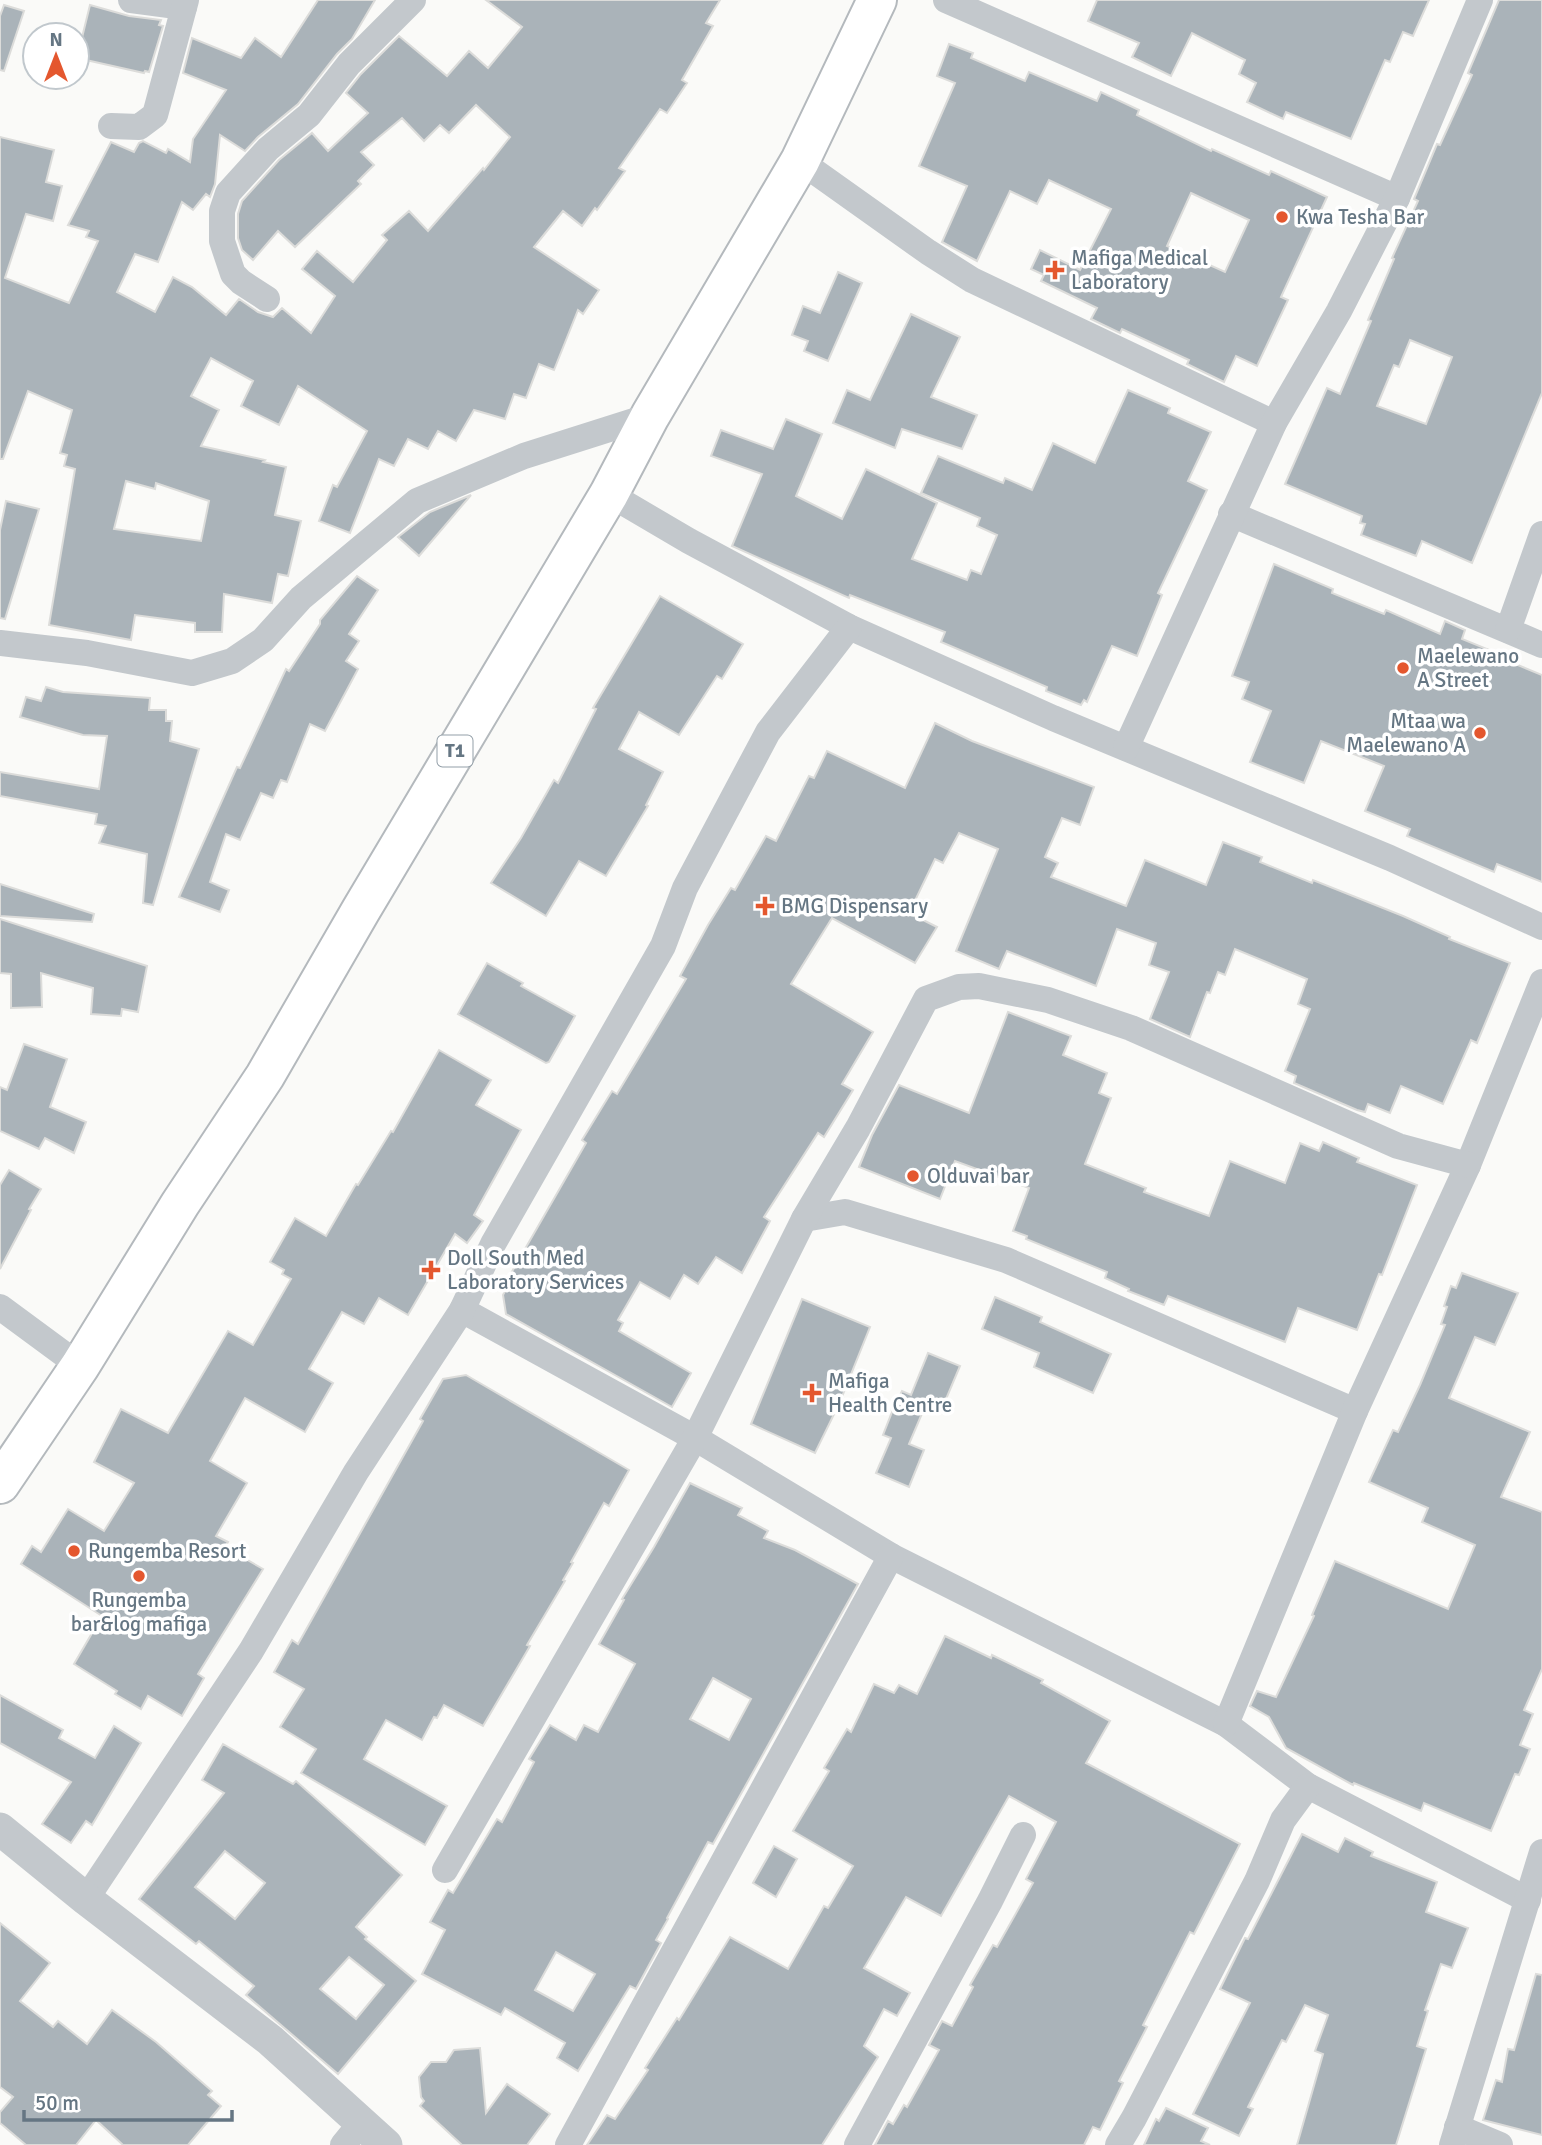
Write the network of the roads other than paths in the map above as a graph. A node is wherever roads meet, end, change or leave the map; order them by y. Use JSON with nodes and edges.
{"nodes":[{"id":1,"x":131,"y":0,"type":"edge"},
{"id":2,"x":413,"y":0,"type":"edge"},
{"id":3,"x":877,"y":0,"type":"edge"},
{"id":4,"x":946,"y":0,"type":"edge"},
{"id":5,"x":1480,"y":0,"type":"edge"},
{"id":6,"x":185,"y":3,"type":"edge"},
{"id":7,"x":111,"y":126,"type":"dead end"},
{"id":8,"x":800,"y":161,"type":"junction"},
{"id":9,"x":1397,"y":198,"type":"junction"},
{"id":10,"x":267,"y":299,"type":"dead end"},
{"id":11,"x":650,"y":416,"type":"junction"},
{"id":12,"x":1274,"y":423,"type":"junction"},
{"id":13,"x":610,"y":494,"type":"junction"},
{"id":14,"x":1231,"y":514,"type":"junction"},
{"id":15,"x":1542,"y":534,"type":"edge"},
{"id":16,"x":849,"y":627,"type":"junction"},
{"id":17,"x":1508,"y":630,"type":"junction"},
{"id":18,"x":0,"y":643,"type":"edge"},
{"id":19,"x":1542,"y":645,"type":"edge"},
{"id":20,"x":1126,"y":748,"type":"junction"},
{"id":21,"x":1542,"y":927,"type":"edge"},
{"id":22,"x":1542,"y":982,"type":"edge"},
{"id":23,"x":1468,"y":1166,"type":"junction"},
{"id":24,"x":804,"y":1219,"type":"junction"},
{"id":25,"x":0,"y":1307,"type":"edge"},
{"id":26,"x":462,"y":1310,"type":"junction"},
{"id":27,"x":80,"y":1366,"type":"junction"},
{"id":28,"x":1355,"y":1411,"type":"junction"},
{"id":29,"x":695,"y":1438,"type":"junction"},
{"id":30,"x":0,"y":1484,"type":"edge"},
{"id":31,"x":891,"y":1556,"type":"junction"},
{"id":32,"x":1226,"y":1724,"type":"junction"},
{"id":33,"x":1308,"y":1786,"type":"junction"},
{"id":34,"x":0,"y":1829,"type":"edge"},
{"id":35,"x":1023,"y":1835,"type":"dead end"},
{"id":36,"x":1542,"y":1852,"type":"edge"},
{"id":37,"x":445,"y":1870,"type":"dead end"},
{"id":38,"x":86,"y":1899,"type":"junction"},
{"id":39,"x":1528,"y":1899,"type":"junction"},
{"id":40,"x":352,"y":2134,"type":"edge"},
{"id":41,"x":1454,"y":2136,"type":"edge"},
{"id":42,"x":386,"y":2145,"type":"edge"},
{"id":43,"x":568,"y":2145,"type":"edge"},
{"id":44,"x":857,"y":2145,"type":"edge"},
{"id":45,"x":1118,"y":2145,"type":"edge"},
{"id":46,"x":1500,"y":2145,"type":"edge"}],
"edges":[{"from":1,"to":6,"type":"street"},
{"from":2,"to":10,"type":"street"},
{"from":3,"to":8,"type":"highway","number":"T1"},
{"from":4,"to":9,"type":"street"},
{"from":5,"to":9,"type":"street"},
{"from":6,"to":7,"type":"street"},
{"from":8,"to":11,"type":"highway","number":"T1"},
{"from":8,"to":12,"type":"street"},
{"from":9,"to":12,"type":"street"},
{"from":11,"to":13,"type":"highway","number":"T1"},
{"from":11,"to":18,"type":"street"},
{"from":12,"to":14,"type":"street"},
{"from":13,"to":16,"type":"street"},
{"from":13,"to":27,"type":"highway","number":"T1"},
{"from":14,"to":17,"type":"street"},
{"from":14,"to":20,"type":"street"},
{"from":15,"to":17,"type":"street"},
{"from":16,"to":20,"type":"street"},
{"from":16,"to":26,"type":"street"},
{"from":17,"to":19,"type":"street"},
{"from":20,"to":21,"type":"street"},
{"from":22,"to":23,"type":"street"},
{"from":23,"to":24,"type":"street"},
{"from":23,"to":28,"type":"street"},
{"from":24,"to":28,"type":"street"},
{"from":24,"to":29,"type":"street"},
{"from":25,"to":27,"type":"street"},
{"from":26,"to":29,"type":"street"},
{"from":26,"to":38,"type":"street"},
{"from":27,"to":30,"type":"highway","number":"T1"},
{"from":28,"to":32,"type":"street"},
{"from":29,"to":31,"type":"street"},
{"from":29,"to":37,"type":"street"},
{"from":31,"to":32,"type":"street"},
{"from":31,"to":43,"type":"street"},
{"from":32,"to":33,"type":"street"},
{"from":33,"to":39,"type":"street"},
{"from":33,"to":45,"type":"street"},
{"from":34,"to":38,"type":"street"},
{"from":35,"to":44,"type":"street"},
{"from":36,"to":39,"type":"street"},
{"from":38,"to":40,"type":"street"},
{"from":39,"to":41,"type":"street"},
{"from":40,"to":42,"type":"street"},
{"from":41,"to":46,"type":"street"}]}
